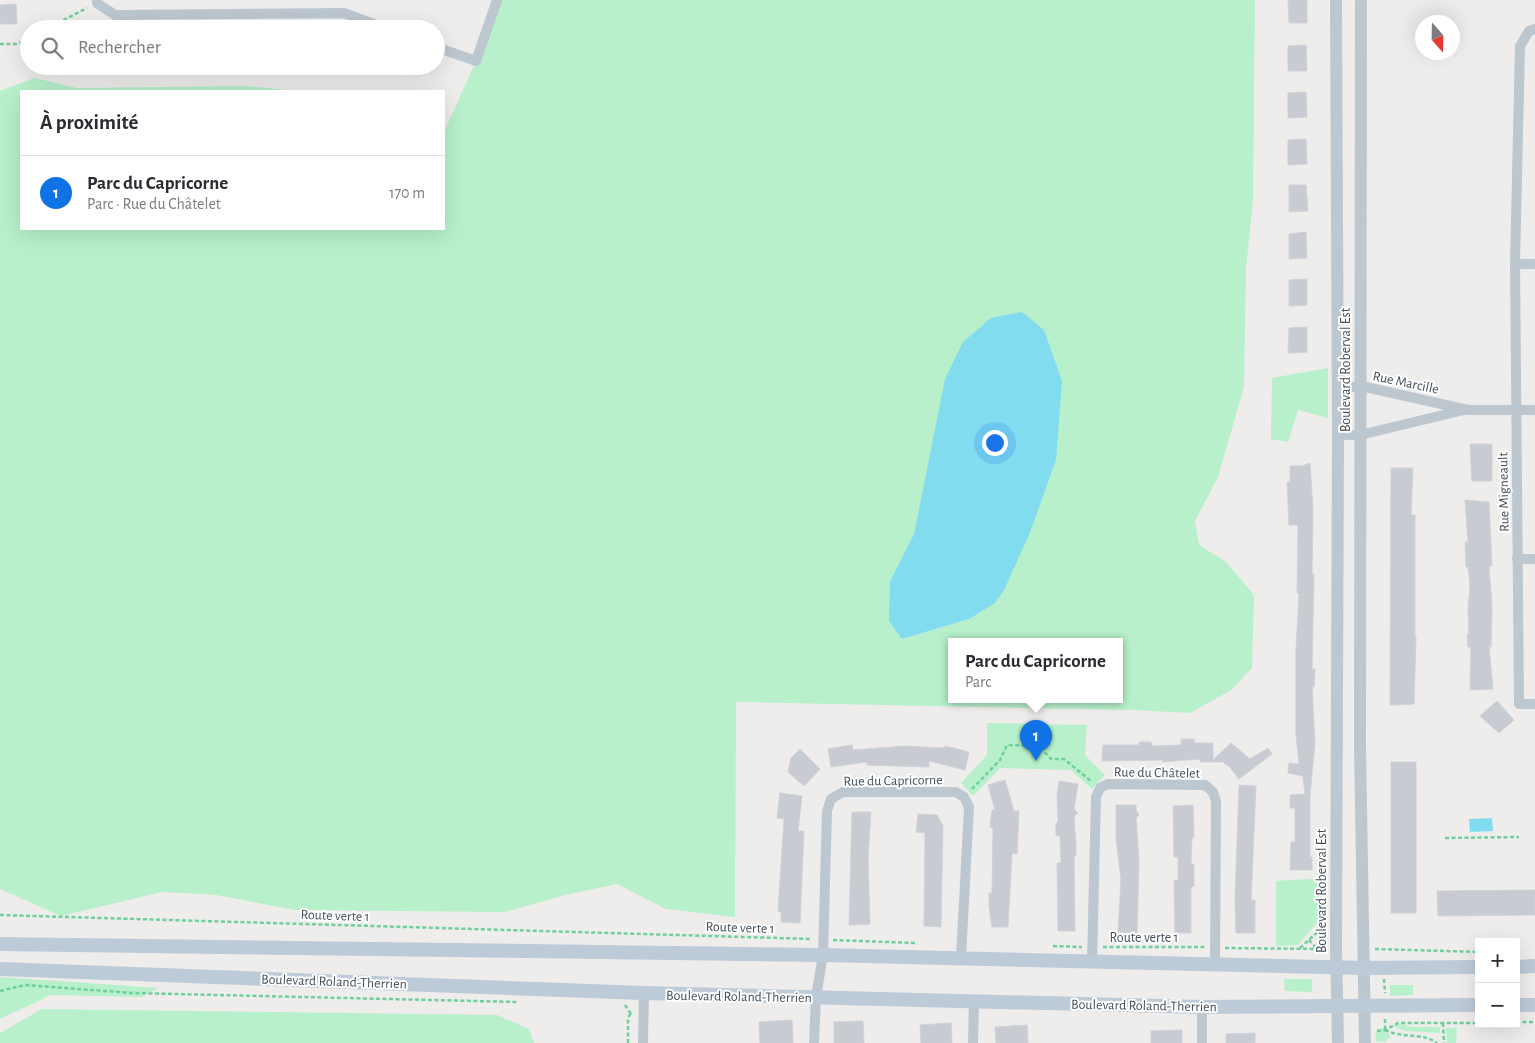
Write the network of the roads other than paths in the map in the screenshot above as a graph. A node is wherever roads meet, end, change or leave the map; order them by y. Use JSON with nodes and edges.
{"nodes":[{"id":1,"x":497,"y":0,"type":"edge"},
{"id":2,"x":1336,"y":0,"type":"edge"},
{"id":3,"x":1361,"y":0,"type":"edge"},
{"id":4,"x":97,"y":2,"type":"edge"},
{"id":5,"x":363,"y":20,"type":"edge"},
{"id":6,"x":1535,"y":30,"type":"edge"},
{"id":7,"x":445,"y":50,"type":"edge"},
{"id":8,"x":1515,"y":264,"type":"junction"},
{"id":9,"x":1535,"y":264,"type":"edge"},
{"id":10,"x":1361,"y":386,"type":"junction"},
{"id":11,"x":1338,"y":389,"type":"junction"},
{"id":12,"x":1468,"y":410,"type":"junction"},
{"id":13,"x":1516,"y":410,"type":"junction"},
{"id":14,"x":1535,"y":410,"type":"edge"},
{"id":15,"x":1338,"y":434,"type":"junction"},
{"id":16,"x":1360,"y":435,"type":"junction"},
{"id":17,"x":1517,"y":559,"type":"junction"},
{"id":18,"x":1535,"y":559,"type":"edge"},
{"id":19,"x":1535,"y":704,"type":"edge"},
{"id":20,"x":1337,"y":739,"type":"junction"},
{"id":21,"x":1360,"y":739,"type":"junction"},
{"id":22,"x":0,"y":944,"type":"edge"},
{"id":23,"x":824,"y":955,"type":"junction"},
{"id":24,"x":961,"y":958,"type":"junction"},
{"id":25,"x":1092,"y":962,"type":"junction"},
{"id":26,"x":1215,"y":964,"type":"junction"},
{"id":27,"x":1520,"y":966,"type":"edge"},
{"id":28,"x":1535,"y":966,"type":"edge"},
{"id":29,"x":1475,"y":967,"type":"edge"},
{"id":30,"x":1336,"y":968,"type":"junction"},
{"id":31,"x":1364,"y":968,"type":"junction"},
{"id":32,"x":0,"y":969,"type":"edge"},
{"id":33,"x":644,"y":993,"type":"junction"},
{"id":34,"x":816,"y":997,"type":"junction"},
{"id":35,"x":974,"y":1001,"type":"junction"},
{"id":36,"x":1475,"y":1005,"type":"edge"},
{"id":37,"x":1520,"y":1005,"type":"edge"},
{"id":38,"x":1535,"y":1005,"type":"edge"},
{"id":39,"x":1202,"y":1006,"type":"junction"},
{"id":40,"x":1337,"y":1007,"type":"junction"},
{"id":41,"x":1364,"y":1007,"type":"junction"},
{"id":42,"x":643,"y":1043,"type":"edge"},
{"id":43,"x":814,"y":1043,"type":"edge"},
{"id":44,"x":973,"y":1043,"type":"edge"},
{"id":45,"x":1202,"y":1043,"type":"edge"},
{"id":46,"x":1338,"y":1043,"type":"edge"},
{"id":47,"x":1364,"y":1043,"type":"edge"}],
"edges":[{"from":1,"to":7,"type":"street"},
{"from":2,"to":11,"type":"street","name":"Boulevard Roberval Est"},
{"from":3,"to":10,"type":"street","name":"Boulevard Roberval Est"},
{"from":4,"to":5,"type":"street"},
{"from":6,"to":8,"type":"street","name":"Rue Migneault"},
{"from":8,"to":9,"type":"street"},
{"from":8,"to":13,"type":"street","name":"Rue Migneault"},
{"from":10,"to":11,"type":"street","name":"Rue Marcille"},
{"from":10,"to":12,"type":"street","name":"Rue Marcille"},
{"from":10,"to":16,"type":"street","name":"Boulevard Roberval Est"},
{"from":11,"to":15,"type":"street","name":"Boulevard Roberval Est"},
{"from":12,"to":13,"type":"street","name":"Rue Marcille"},
{"from":12,"to":16,"type":"street","name":"Rue Marcille"},
{"from":13,"to":14,"type":"street","name":"Rue Marcille"},
{"from":13,"to":17,"type":"street","name":"Rue Migneault"},
{"from":15,"to":16,"type":"street","name":"Rue Marcille"},
{"from":15,"to":20,"type":"street","name":"Boulevard Roberval Est"},
{"from":16,"to":21,"type":"street","name":"Boulevard Roberval Est"},
{"from":17,"to":18,"type":"street"},
{"from":17,"to":19,"type":"street","name":"Rue Migneault"},
{"from":20,"to":21,"type":"street"},
{"from":20,"to":30,"type":"street","name":"Boulevard Roberval Est"},
{"from":21,"to":31,"type":"street","name":"Boulevard Roberval Est"},
{"from":22,"to":23,"type":"main road"},
{"from":23,"to":24,"type":"main road"},
{"from":23,"to":24,"type":"street","name":"Rue du Capricorne"},
{"from":23,"to":34,"type":"street","name":"Rue du Capricorne"},
{"from":24,"to":25,"type":"main road"},
{"from":25,"to":26,"type":"main road"},
{"from":25,"to":26,"type":"street","name":"Rue du Châtelet"},
{"from":26,"to":30,"type":"main road"},
{"from":27,"to":28,"type":"main road"},
{"from":29,"to":31,"type":"main road"},
{"from":30,"to":31,"type":"main road"},
{"from":30,"to":40,"type":"street","name":"Boulevard Roberval Est"},
{"from":31,"to":41,"type":"street","name":"Boulevard Roberval Est"},
{"from":32,"to":33,"type":"main road","name":"Boulevard Roland-Therrien"},
{"from":33,"to":34,"type":"main road","name":"Boulevard Roland-Therrien"},
{"from":33,"to":42,"type":"street"},
{"from":34,"to":35,"type":"main road","name":"Boulevard Roland-Therrien"},
{"from":34,"to":43,"type":"street","name":"Rue du Capricorne"},
{"from":35,"to":39,"type":"main road","name":"Boulevard Roland-Therrien"},
{"from":35,"to":44,"type":"street"},
{"from":36,"to":41,"type":"main road","name":"Boulevard Roland-Therrien"},
{"from":37,"to":38,"type":"main road"},
{"from":39,"to":40,"type":"main road","name":"Boulevard Roland-Therrien"},
{"from":39,"to":45,"type":"street"},
{"from":40,"to":41,"type":"main road","name":"Boulevard Roland-Therrien"},
{"from":40,"to":46,"type":"street","name":"Boulevard Roberval Est"},
{"from":41,"to":47,"type":"street","name":"Boulevard Roberval Est"}]}
